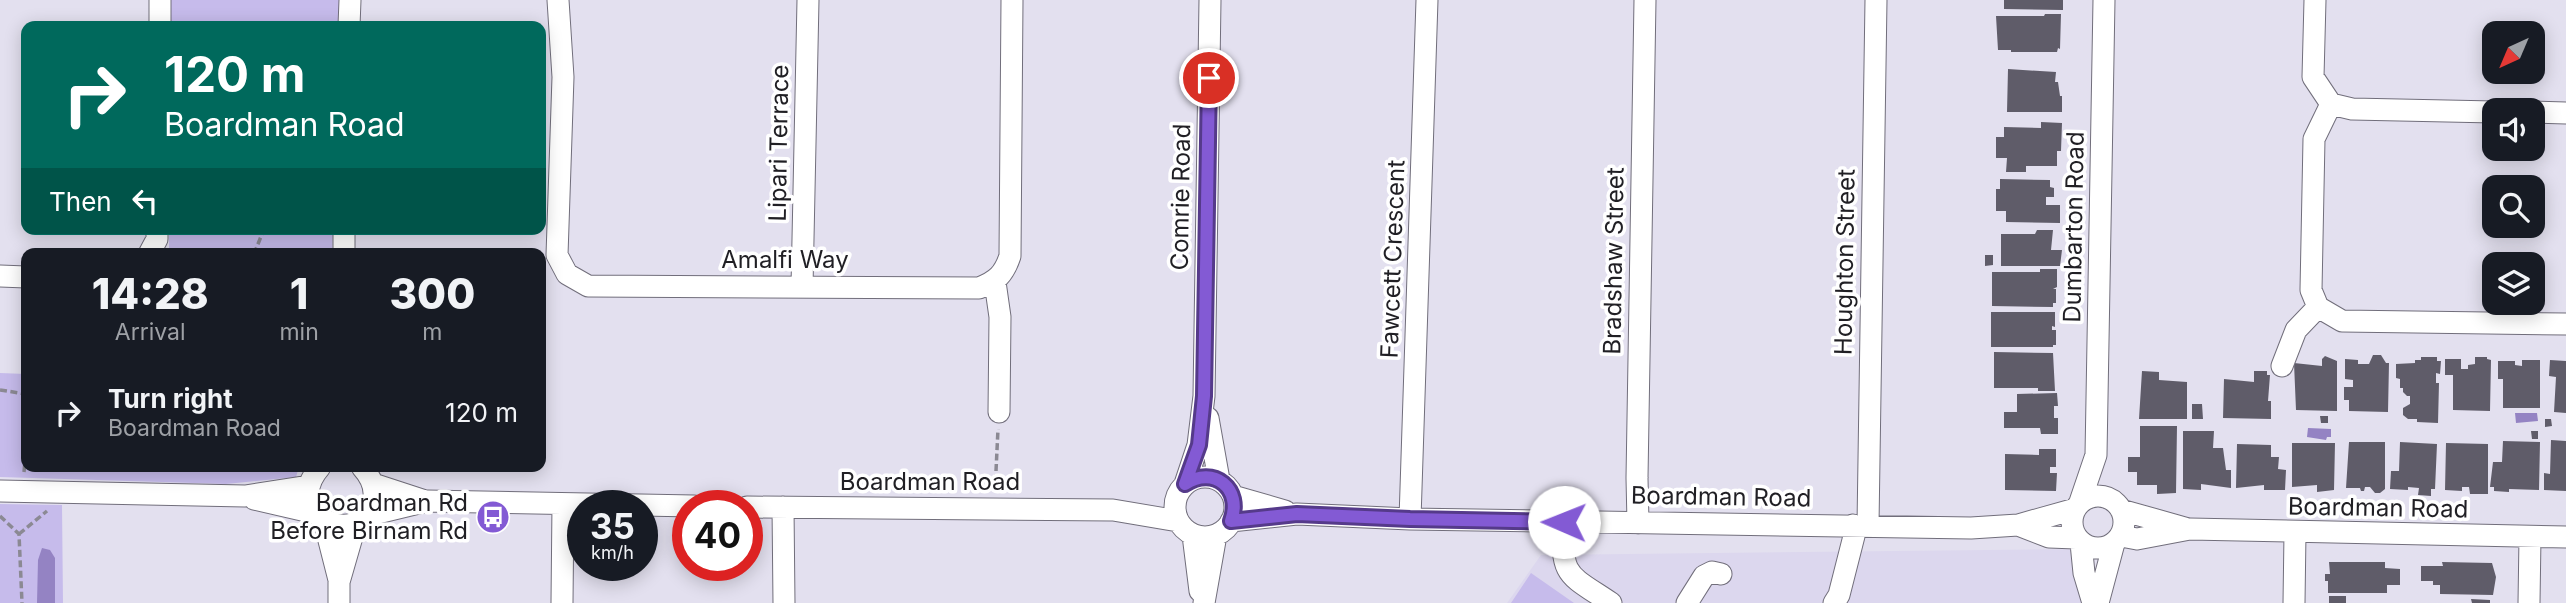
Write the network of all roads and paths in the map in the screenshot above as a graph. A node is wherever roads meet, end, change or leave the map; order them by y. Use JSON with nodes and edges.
{"nodes":[{"id":1,"x":160,"y":0,"type":"edge"},
{"id":2,"x":350,"y":0,"type":"edge"},
{"id":3,"x":558,"y":0,"type":"edge"},
{"id":4,"x":808,"y":0,"type":"edge"},
{"id":5,"x":1012,"y":0,"type":"edge"},
{"id":6,"x":1210,"y":0,"type":"edge"},
{"id":7,"x":1427,"y":0,"type":"edge"},
{"id":8,"x":1645,"y":0,"type":"edge"},
{"id":9,"x":1876,"y":0,"type":"edge"},
{"id":10,"x":2104,"y":0,"type":"edge"},
{"id":11,"x":2315,"y":0,"type":"edge"},
{"id":12,"x":160,"y":21,"type":"edge"},
{"id":13,"x":349,"y":21,"type":"edge"},
{"id":14,"x":2331,"y":104,"type":"junction"},
{"id":15,"x":2482,"y":112,"type":"edge"},
{"id":16,"x":2545,"y":112,"type":"edge"},
{"id":17,"x":2566,"y":113,"type":"edge"},
{"id":18,"x":0,"y":276,"type":"edge"},
{"id":19,"x":21,"y":276,"type":"edge"},
{"id":20,"x":995,"y":282,"type":"junction"},
{"id":21,"x":802,"y":286,"type":"junction"},
{"id":22,"x":2318,"y":307,"type":"junction"},
{"id":23,"x":2566,"y":324,"type":"edge"},
{"id":24,"x":2282,"y":366,"type":"dead end"},
{"id":25,"x":0,"y":390,"type":"edge"},
{"id":26,"x":21,"y":393,"type":"edge"},
{"id":27,"x":1204,"y":396,"type":"junction"},
{"id":28,"x":999,"y":412,"type":"joint"},
{"id":29,"x":2096,"y":455,"type":"junction"},
{"id":30,"x":24,"y":472,"type":"edge"},
{"id":31,"x":367,"y":475,"type":"edge"},
{"id":32,"x":315,"y":476,"type":"edge"},
{"id":33,"x":24,"y":478,"type":"dead end"},
{"id":34,"x":1182,"y":488,"type":"junction"},
{"id":35,"x":1226,"y":488,"type":"junction"},
{"id":36,"x":0,"y":491,"type":"edge"},
{"id":37,"x":52,"y":492,"type":"junction"},
{"id":38,"x":995,"y":494,"type":"dead end"},
{"id":39,"x":245,"y":496,"type":"junction"},
{"id":40,"x":427,"y":501,"type":"junction"},
{"id":41,"x":562,"y":504,"type":"junction"},
{"id":42,"x":2115,"y":504,"type":"junction"},
{"id":43,"x":672,"y":506,"type":"edge"},
{"id":44,"x":2078,"y":506,"type":"junction"},
{"id":45,"x":763,"y":507,"type":"edge"},
{"id":46,"x":783,"y":507,"type":"junction"},
{"id":47,"x":1113,"y":510,"type":"junction"},
{"id":48,"x":1297,"y":514,"type":"junction"},
{"id":49,"x":0,"y":516,"type":"edge"},
{"id":50,"x":320,"y":517,"type":"junction"},
{"id":51,"x":360,"y":519,"type":"junction"},
{"id":52,"x":1410,"y":519,"type":"junction"},
{"id":53,"x":1564,"y":522,"type":"junction"},
{"id":54,"x":1638,"y":523,"type":"junction"},
{"id":55,"x":1860,"y":525,"type":"junction"},
{"id":56,"x":2018,"y":525,"type":"junction"},
{"id":57,"x":1186,"y":528,"type":"junction"},
{"id":58,"x":1224,"y":528,"type":"junction"},
{"id":59,"x":2190,"y":529,"type":"junction"},
{"id":60,"x":2295,"y":533,"type":"junction"},
{"id":61,"x":19,"y":534,"type":"junction"},
{"id":62,"x":2530,"y":537,"type":"junction"},
{"id":63,"x":2566,"y":537,"type":"edge"},
{"id":64,"x":2079,"y":540,"type":"junction"},
{"id":65,"x":2118,"y":540,"type":"junction"},
{"id":66,"x":1721,"y":574,"type":"dead end"},
{"id":67,"x":339,"y":593,"type":"edge"},
{"id":68,"x":22,"y":603,"type":"edge"},
{"id":69,"x":562,"y":603,"type":"edge"},
{"id":70,"x":784,"y":603,"type":"edge"},
{"id":71,"x":1203,"y":603,"type":"edge"},
{"id":72,"x":1611,"y":603,"type":"edge"},
{"id":73,"x":1686,"y":603,"type":"edge"},
{"id":74,"x":1834,"y":603,"type":"edge"},
{"id":75,"x":2095,"y":603,"type":"edge"},
{"id":76,"x":2294,"y":603,"type":"edge"},
{"id":77,"x":2529,"y":603,"type":"edge"}],
"edges":[{"from":1,"to":12,"type":"street"},
{"from":2,"to":13,"type":"street"},
{"from":3,"to":21,"type":"street","name":"Amalfi Way"},
{"from":4,"to":21,"type":"street","name":"Lipari Terrace"},
{"from":5,"to":20,"type":"street"},
{"from":6,"to":27,"type":"street","name":"Comrie Road"},
{"from":7,"to":52,"type":"street","name":"Fawcett Crescent"},
{"from":8,"to":54,"type":"street","name":"Bradshaw Street"},
{"from":9,"to":55,"type":"street","name":"Houghton Street"},
{"from":10,"to":29,"type":"street","name":"Dumbarton Road"},
{"from":11,"to":14,"type":"street"},
{"from":14,"to":15,"type":"street"},
{"from":14,"to":22,"type":"street"},
{"from":16,"to":17,"type":"street"},
{"from":18,"to":19,"type":"street"},
{"from":20,"to":21,"type":"street","name":"Amalfi Way"},
{"from":20,"to":28,"type":"street"},
{"from":22,"to":23,"type":"street"},
{"from":22,"to":24,"type":"street"},
{"from":25,"to":26,"type":"path"},
{"from":27,"to":34,"type":"street","name":"Comrie Road"},
{"from":27,"to":35,"type":"street","name":"Comrie Road"},
{"from":28,"to":38,"type":"path"},
{"from":29,"to":42,"type":"street","name":"Dumbarton Road"},
{"from":29,"to":44,"type":"street","name":"Dumbarton Road"},
{"from":30,"to":33,"type":"path"},
{"from":31,"to":40,"type":"street"},
{"from":31,"to":51,"type":"street"},
{"from":32,"to":39,"type":"street"},
{"from":32,"to":50,"type":"street"},
{"from":34,"to":35,"type":"street","name":"Boardman Road"},
{"from":34,"to":47,"type":"street","name":"Boardman Road"},
{"from":34,"to":57,"type":"street"},
{"from":35,"to":48,"type":"street","name":"Boardman Road"},
{"from":35,"to":58,"type":"street"},
{"from":36,"to":37,"type":"street"},
{"from":37,"to":39,"type":"street"},
{"from":37,"to":61,"type":"path"},
{"from":39,"to":50,"type":"street"},
{"from":40,"to":41,"type":"street"},
{"from":40,"to":51,"type":"street"},
{"from":41,"to":43,"type":"street"},
{"from":41,"to":69,"type":"street"},
{"from":42,"to":44,"type":"street","name":"Boardman Road"},
{"from":42,"to":59,"type":"street","name":"Boardman Road"},
{"from":42,"to":65,"type":"street"},
{"from":44,"to":56,"type":"street","name":"Boardman Road"},
{"from":44,"to":64,"type":"street"},
{"from":45,"to":46,"type":"street","name":"Boardman Road"},
{"from":46,"to":47,"type":"street","name":"Boardman Road"},
{"from":46,"to":70,"type":"street"},
{"from":47,"to":57,"type":"street","name":"Boardman Road"},
{"from":48,"to":52,"type":"street","name":"Boardman Road"},
{"from":48,"to":58,"type":"street","name":"Boardman Road"},
{"from":49,"to":61,"type":"path"},
{"from":50,"to":51,"type":"street"},
{"from":50,"to":67,"type":"street"},
{"from":51,"to":67,"type":"street"},
{"from":52,"to":53,"type":"street","name":"Boardman Road"},
{"from":53,"to":54,"type":"street","name":"Boardman Road"},
{"from":53,"to":72,"type":"street"},
{"from":54,"to":55,"type":"street","name":"Boardman Road"},
{"from":55,"to":56,"type":"street","name":"Boardman Road"},
{"from":55,"to":74,"type":"street","name":"Houghton Street"},
{"from":56,"to":64,"type":"street","name":"Boardman Road"},
{"from":57,"to":58,"type":"street","name":"Boardman Road"},
{"from":57,"to":71,"type":"street"},
{"from":58,"to":71,"type":"street"},
{"from":59,"to":60,"type":"street","name":"Boardman Road"},
{"from":59,"to":65,"type":"street","name":"Boardman Road"},
{"from":60,"to":62,"type":"street","name":"Boardman Road"},
{"from":60,"to":76,"type":"street"},
{"from":61,"to":68,"type":"path"},
{"from":62,"to":63,"type":"street","name":"Boardman Road"},
{"from":62,"to":77,"type":"street"},
{"from":64,"to":65,"type":"street","name":"Boardman Road"},
{"from":64,"to":75,"type":"street"},
{"from":65,"to":75,"type":"street"},
{"from":66,"to":73,"type":"street"}]}
